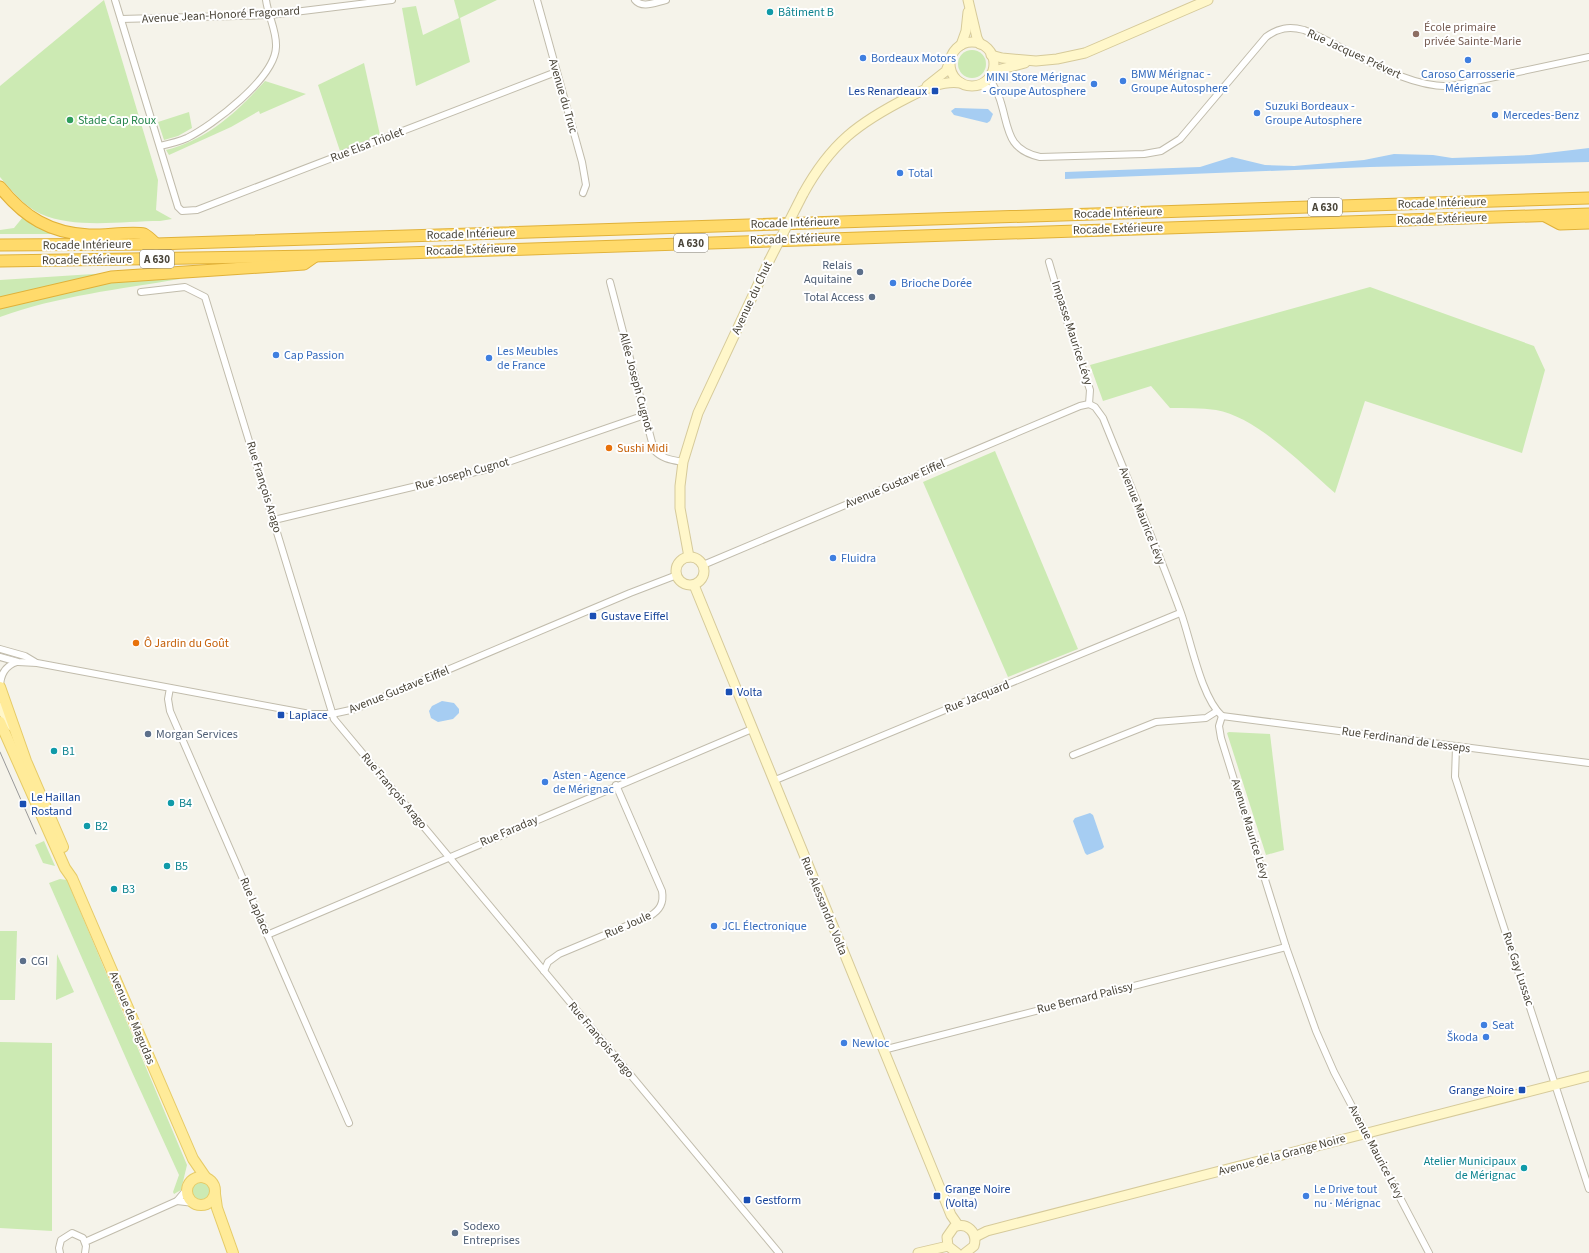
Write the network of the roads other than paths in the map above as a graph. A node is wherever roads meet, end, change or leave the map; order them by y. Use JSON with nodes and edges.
{"nodes":[{"id":1,"x":115,"y":0,"type":"edge"},
{"id":2,"x":266,"y":0,"type":"edge"},
{"id":3,"x":392,"y":0,"type":"edge"},
{"id":4,"x":537,"y":0,"type":"edge"},
{"id":5,"x":635,"y":0,"type":"edge"},
{"id":6,"x":666,"y":0,"type":"edge"},
{"id":7,"x":1204,"y":1,"type":"edge"},
{"id":8,"x":968,"y":2,"type":"edge"},
{"id":9,"x":270,"y":15,"type":"junction"},
{"id":10,"x":121,"y":19,"type":"junction"},
{"id":11,"x":980,"y":44,"type":"junction"},
{"id":12,"x":961,"y":45,"type":"junction"},
{"id":13,"x":991,"y":56,"type":"junction"},
{"id":14,"x":1589,"y":57,"type":"edge"},
{"id":15,"x":950,"y":61,"type":"junction"},
{"id":16,"x":1036,"y":61,"type":"junction"},
{"id":17,"x":556,"y":72,"type":"junction"},
{"id":18,"x":990,"y":76,"type":"junction"},
{"id":19,"x":961,"y":83,"type":"junction"},
{"id":20,"x":978,"y":85,"type":"junction"},
{"id":21,"x":995,"y":90,"type":"junction"},
{"id":22,"x":920,"y":92,"type":"junction"},
{"id":23,"x":160,"y":146,"type":"junction"},
{"id":24,"x":0,"y":187,"type":"edge"},
{"id":25,"x":583,"y":193,"type":"dead end"},
{"id":26,"x":1589,"y":198,"type":"edge"},
{"id":27,"x":1589,"y":214,"type":"edge"},
{"id":28,"x":1545,"y":216,"type":"junction"},
{"id":29,"x":1589,"y":223,"type":"edge"},
{"id":30,"x":156,"y":244,"type":"junction"},
{"id":31,"x":0,"y":246,"type":"edge"},
{"id":32,"x":315,"y":256,"type":"junction"},
{"id":33,"x":0,"y":261,"type":"edge"},
{"id":34,"x":1049,"y":262,"type":"dead end"},
{"id":35,"x":610,"y":282,"type":"dead end"},
{"id":36,"x":141,"y":292,"type":"dead end"},
{"id":37,"x":0,"y":303,"type":"edge"},
{"id":38,"x":1088,"y":404,"type":"junction"},
{"id":39,"x":645,"y":415,"type":"junction"},
{"id":40,"x":683,"y":462,"type":"junction"},
{"id":41,"x":274,"y":520,"type":"junction"},
{"id":42,"x":688,"y":558,"type":"junction"},
{"id":43,"x":703,"y":565,"type":"junction"},
{"id":44,"x":677,"y":575,"type":"junction"},
{"id":45,"x":694,"y":585,"type":"junction"},
{"id":46,"x":1180,"y":613,"type":"junction"},
{"id":47,"x":0,"y":649,"type":"edge"},
{"id":48,"x":0,"y":658,"type":"edge"},
{"id":49,"x":18,"y":662,"type":"junction"},
{"id":50,"x":37,"y":663,"type":"junction"},
{"id":51,"x":0,"y":688,"type":"edge"},
{"id":52,"x":170,"y":688,"type":"junction"},
{"id":53,"x":0,"y":707,"type":"edge"},
{"id":54,"x":1217,"y":711,"type":"junction"},
{"id":55,"x":332,"y":714,"type":"junction"},
{"id":56,"x":1222,"y":716,"type":"junction"},
{"id":57,"x":0,"y":722,"type":"edge"},
{"id":58,"x":752,"y":729,"type":"junction"},
{"id":59,"x":16,"y":730,"type":"junction"},
{"id":60,"x":1456,"y":747,"type":"junction"},
{"id":61,"x":1073,"y":756,"type":"dead end"},
{"id":62,"x":1589,"y":763,"type":"edge"},
{"id":63,"x":773,"y":780,"type":"junction"},
{"id":64,"x":616,"y":785,"type":"junction"},
{"id":65,"x":449,"y":857,"type":"junction"},
{"id":66,"x":72,"y":878,"type":"junction"},
{"id":67,"x":267,"y":935,"type":"junction"},
{"id":68,"x":1286,"y":946,"type":"junction"},
{"id":69,"x":544,"y":971,"type":"junction"},
{"id":70,"x":883,"y":1050,"type":"junction"},
{"id":71,"x":1589,"y":1076,"type":"edge"},
{"id":72,"x":1555,"y":1085,"type":"junction"},
{"id":73,"x":349,"y":1123,"type":"dead end"},
{"id":74,"x":1366,"y":1133,"type":"junction"},
{"id":75,"x":193,"y":1159,"type":"junction"},
{"id":76,"x":206,"y":1178,"type":"junction"},
{"id":77,"x":189,"y":1185,"type":"junction"},
{"id":78,"x":1589,"y":1189,"type":"edge"},
{"id":79,"x":214,"y":1194,"type":"junction"},
{"id":80,"x":177,"y":1201,"type":"junction"},
{"id":81,"x":197,"y":1204,"type":"junction"},
{"id":82,"x":958,"y":1225,"type":"junction"},
{"id":83,"x":975,"y":1237,"type":"junction"},
{"id":84,"x":227,"y":1238,"type":"junction"},
{"id":85,"x":85,"y":1242,"type":"junction"},
{"id":86,"x":948,"y":1246,"type":"junction"},
{"id":87,"x":60,"y":1253,"type":"edge"},
{"id":88,"x":85,"y":1253,"type":"edge"},
{"id":89,"x":234,"y":1253,"type":"edge"},
{"id":90,"x":779,"y":1253,"type":"edge"},
{"id":91,"x":918,"y":1253,"type":"edge"},
{"id":92,"x":957,"y":1253,"type":"edge"},
{"id":93,"x":965,"y":1253,"type":"edge"},
{"id":94,"x":1429,"y":1253,"type":"edge"}],
"edges":[{"from":1,"to":10,"type":"street"},
{"from":2,"to":9,"type":"street"},
{"from":3,"to":9,"type":"street","name":"Avenue Jean-Honoré Fragonard"},
{"from":4,"to":17,"type":"street","name":"Avenue du Truc"},
{"from":5,"to":6,"type":"street"},
{"from":7,"to":16,"type":"street"},
{"from":8,"to":11,"type":"street"},
{"from":8,"to":12,"type":"street"},
{"from":9,"to":10,"type":"street","name":"Avenue Jean-Honoré Fragonard"},
{"from":9,"to":23,"type":"street"},
{"from":10,"to":23,"type":"street"},
{"from":11,"to":12,"type":"street"},
{"from":11,"to":13,"type":"street"},
{"from":12,"to":15,"type":"street"},
{"from":13,"to":16,"type":"street"},
{"from":13,"to":18,"type":"street"},
{"from":14,"to":21,"type":"street","name":"Rue Jacques Prévert"},
{"from":15,"to":19,"type":"street"},
{"from":15,"to":22,"type":"street","name":"Avenue du Chut"},
{"from":16,"to":18,"type":"street"},
{"from":17,"to":23,"type":"street","name":"Rue Elsa Triolet"},
{"from":17,"to":25,"type":"street","name":"Avenue du Truc"},
{"from":18,"to":20,"type":"street"},
{"from":18,"to":21,"type":"street","name":"Rue Jacques Prévert"},
{"from":19,"to":20,"type":"street"},
{"from":19,"to":22,"type":"street","name":"Avenue du Chut"},
{"from":20,"to":21,"type":"street"},
{"from":22,"to":40,"type":"street","name":"Avenue du Chut","bridge":true},
{"from":24,"to":30,"type":"highway"},
{"from":26,"to":30,"type":"highway","name":"Rocade Intérieure","number":"A 630"},
{"from":27,"to":28,"type":"highway","name":"Rocade Extérieure","number":"A 630"},
{"from":28,"to":29,"type":"highway"},
{"from":28,"to":32,"type":"highway","name":"Rocade Extérieure","number":"A 630"},
{"from":30,"to":31,"type":"highway","name":"Rocade Intérieure","number":"A 630"},
{"from":32,"to":33,"type":"highway","name":"Rocade Extérieure","number":"A 630"},
{"from":32,"to":37,"type":"highway"},
{"from":34,"to":38,"type":"street","name":"Impasse Maurice Lévy"},
{"from":35,"to":39,"type":"street","name":"Allée Joseph Cugnot"},
{"from":36,"to":41,"type":"street","name":"Rue François Arago"},
{"from":38,"to":43,"type":"street","name":"Avenue Gustave Eiffel"},
{"from":38,"to":46,"type":"street","name":"Avenue Maurice Lévy"},
{"from":39,"to":40,"type":"street","name":"Allée Joseph Cugnot"},
{"from":39,"to":41,"type":"street","name":"Rue Joseph Cugnot"},
{"from":40,"to":42,"type":"street","name":"Avenue du Chut"},
{"from":41,"to":55,"type":"street","name":"Rue François Arago"},
{"from":42,"to":43,"type":"street"},
{"from":42,"to":44,"type":"street"},
{"from":43,"to":45,"type":"street"},
{"from":44,"to":45,"type":"street"},
{"from":44,"to":55,"type":"street","name":"Avenue Gustave Eiffel"},
{"from":45,"to":58,"type":"street","name":"Rue Alessandro Volta"},
{"from":46,"to":54,"type":"street","name":"Avenue Maurice Lévy"},
{"from":46,"to":63,"type":"street","name":"Rue Jacquard"},
{"from":47,"to":50,"type":"street","name":"Avenue Gustave Eiffel"},
{"from":48,"to":49,"type":"street","name":"Avenue Gustave Eiffel"},
{"from":49,"to":50,"type":"street","name":"Avenue Gustave Eiffel"},
{"from":49,"to":51,"type":"street"},
{"from":50,"to":52,"type":"street","name":"Avenue Gustave Eiffel"},
{"from":51,"to":59,"type":"main road","name":"Avenue de Magudas"},
{"from":52,"to":55,"type":"street","name":"Avenue Gustave Eiffel"},
{"from":52,"to":67,"type":"street","name":"Rue Laplace"},
{"from":53,"to":59,"type":"street"},
{"from":54,"to":56,"type":"street","name":"Avenue Maurice Lévy"},
{"from":54,"to":61,"type":"street"},
{"from":55,"to":65,"type":"street","name":"Rue François Arago"},
{"from":56,"to":60,"type":"street","name":"Rue Ferdinand de Lesseps"},
{"from":56,"to":68,"type":"street","name":"Avenue Maurice Lévy"},
{"from":57,"to":66,"type":"main road","name":"Avenue de Magudas"},
{"from":58,"to":63,"type":"street","name":"Rue Alessandro Volta"},
{"from":58,"to":64,"type":"street","name":"Rue Faraday"},
{"from":59,"to":66,"type":"main road","name":"Avenue de Magudas"},
{"from":60,"to":62,"type":"street","name":"Rue Ferdinand de Lesseps"},
{"from":60,"to":72,"type":"street","name":"Rue Gay Lussac"},
{"from":63,"to":70,"type":"street","name":"Rue Alessandro Volta"},
{"from":64,"to":65,"type":"street","name":"Rue Faraday"},
{"from":64,"to":69,"type":"street","name":"Rue Joule"},
{"from":65,"to":67,"type":"street","name":"Rue Faraday"},
{"from":65,"to":69,"type":"street","name":"Rue François Arago"},
{"from":66,"to":75,"type":"main road","name":"Avenue de Magudas"},
{"from":67,"to":73,"type":"street","name":"Rue Laplace"},
{"from":68,"to":70,"type":"street","name":"Rue Bernard Palissy"},
{"from":68,"to":74,"type":"street","name":"Avenue Maurice Lévy"},
{"from":69,"to":90,"type":"street","name":"Rue François Arago"},
{"from":70,"to":82,"type":"street","name":"Rue Alessandro Volta"},
{"from":71,"to":72,"type":"street","name":"Avenue de la Grange Noire"},
{"from":72,"to":74,"type":"street","name":"Avenue de la Grange Noire"},
{"from":72,"to":78,"type":"street","name":"Rue Gay Lussac"},
{"from":74,"to":83,"type":"street","name":"Avenue de la Grange Noire"},
{"from":74,"to":94,"type":"street","name":"Avenue Maurice Lévy"},
{"from":75,"to":76,"type":"main road","name":"Avenue de Magudas"},
{"from":75,"to":77,"type":"main road","name":"Avenue de Magudas"},
{"from":76,"to":77,"type":"main road"},
{"from":76,"to":79,"type":"main road"},
{"from":77,"to":80,"type":"street"},
{"from":77,"to":81,"type":"main road"},
{"from":79,"to":81,"type":"main road"},
{"from":79,"to":84,"type":"main road"},
{"from":80,"to":81,"type":"street"},
{"from":80,"to":85,"type":"street"},
{"from":81,"to":84,"type":"main road"},
{"from":82,"to":83,"type":"street"},
{"from":82,"to":86,"type":"street"},
{"from":83,"to":93,"type":"street"},
{"from":84,"to":89,"type":"main road"},
{"from":85,"to":87,"type":"street"},
{"from":85,"to":88,"type":"street"},
{"from":86,"to":91,"type":"street"},
{"from":86,"to":92,"type":"street"}]}
